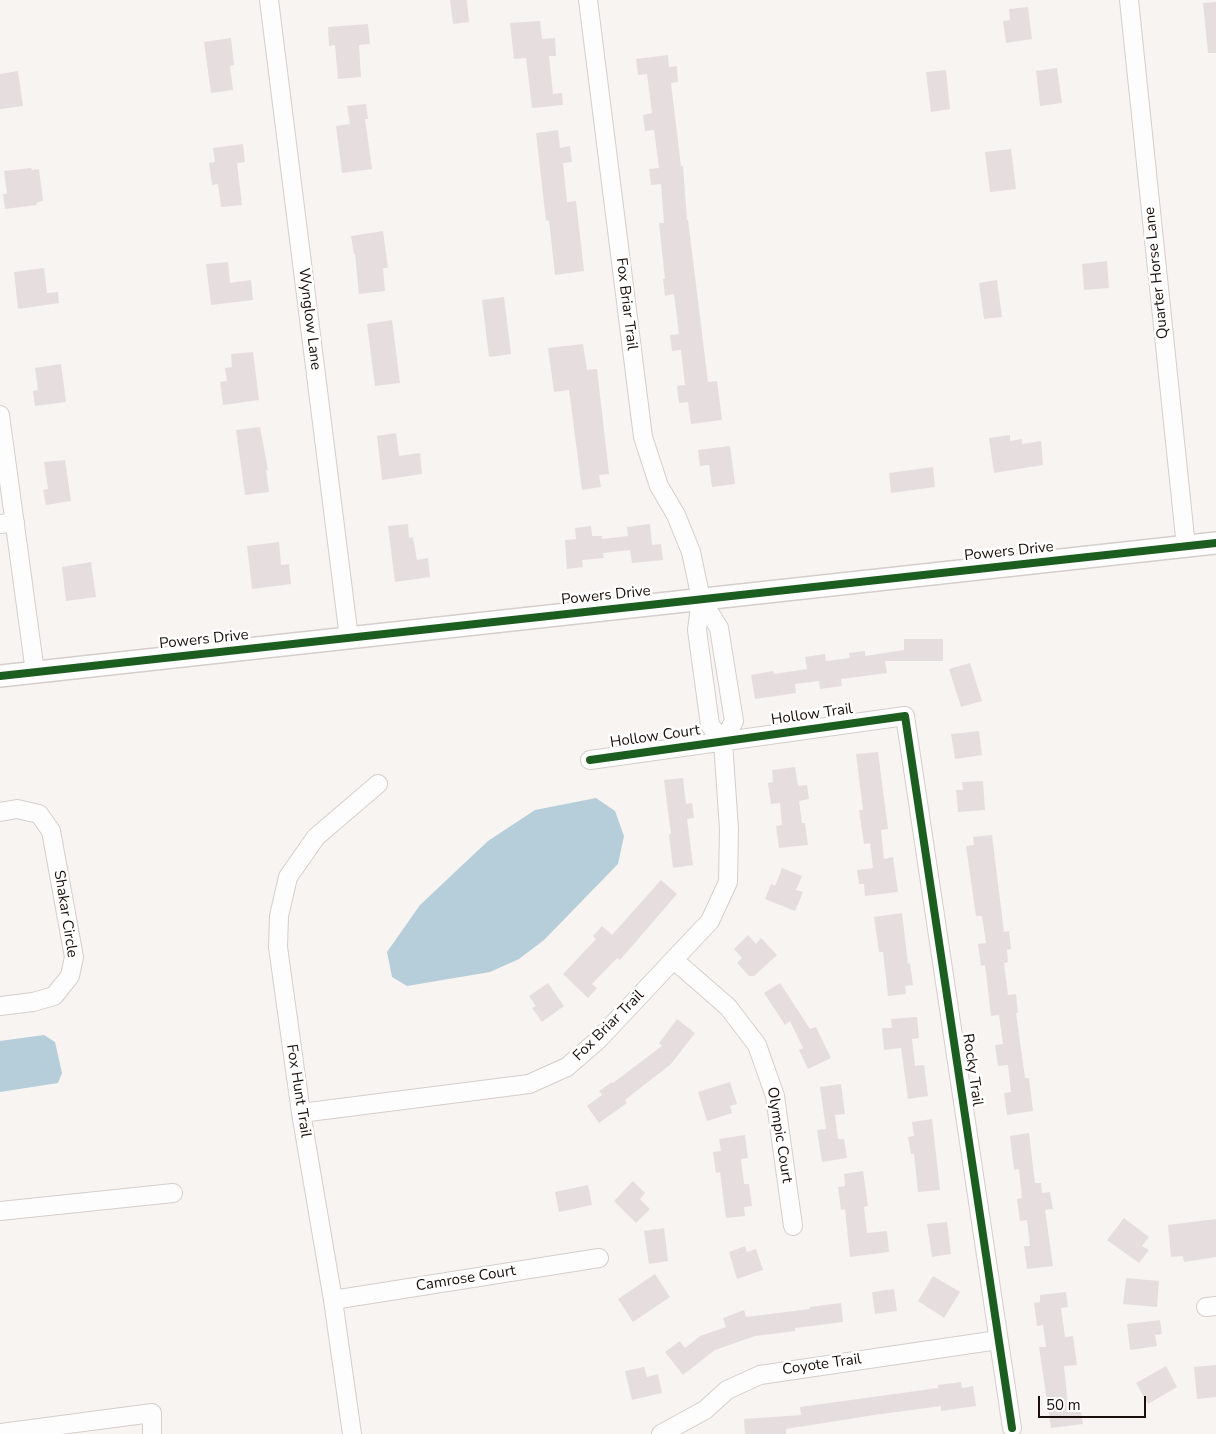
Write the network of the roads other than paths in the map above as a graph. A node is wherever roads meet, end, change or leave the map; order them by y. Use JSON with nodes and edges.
{"nodes":[{"id":1,"x":269,"y":0,"type":"edge"},
{"id":2,"x":588,"y":0,"type":"edge"},
{"id":3,"x":1129,"y":0,"type":"edge"},
{"id":4,"x":0,"y":415,"type":"edge"},
{"id":5,"x":7,"y":523,"type":"edge"},
{"id":6,"x":1216,"y":543,"type":"edge"},
{"id":7,"x":1186,"y":547,"type":"junction"},
{"id":8,"x":701,"y":599,"type":"junction"},
{"id":9,"x":349,"y":638,"type":"junction"},
{"id":10,"x":35,"y":672,"type":"junction"},
{"id":11,"x":0,"y":676,"type":"edge"},
{"id":12,"x":905,"y":716,"type":"joint"},
{"id":13,"x":723,"y":742,"type":"junction"},
{"id":14,"x":590,"y":760,"type":"dead end"},
{"id":15,"x":378,"y":784,"type":"dead end"},
{"id":16,"x":0,"y":812,"type":"edge"},
{"id":17,"x":674,"y":960,"type":"junction"},
{"id":18,"x":0,"y":1006,"type":"edge"},
{"id":19,"x":301,"y":1113,"type":"junction"},
{"id":20,"x":174,"y":1193,"type":"dead end"},
{"id":21,"x":0,"y":1211,"type":"edge"},
{"id":22,"x":793,"y":1226,"type":"dead end"},
{"id":23,"x":599,"y":1258,"type":"dead end"},
{"id":24,"x":333,"y":1300,"type":"junction"},
{"id":25,"x":998,"y":1340,"type":"junction"},
{"id":26,"x":1012,"y":1428,"type":"dead end"},
{"id":27,"x":0,"y":1433,"type":"edge"},
{"id":28,"x":152,"y":1434,"type":"edge"},
{"id":29,"x":352,"y":1434,"type":"edge"},
{"id":30,"x":661,"y":1434,"type":"edge"}],
"edges":[{"from":1,"to":9,"type":"street","name":"Wynglow Lane"},
{"from":2,"to":8,"type":"street","name":"Fox Briar Trail"},
{"from":3,"to":7,"type":"street","name":"Quarter Horse Lane"},
{"from":4,"to":5,"type":"street"},
{"from":5,"to":10,"type":"street"},
{"from":6,"to":7,"type":"street","name":"Powers Drive"},
{"from":7,"to":8,"type":"street","name":"Powers Drive"},
{"from":8,"to":9,"type":"street","name":"Powers Drive"},
{"from":8,"to":13,"type":"street","name":"Fox Briar Trail"},
{"from":8,"to":13,"type":"street","name":"Fox Briar Trail"},
{"from":9,"to":10,"type":"street","name":"Powers Drive"},
{"from":10,"to":11,"type":"street","name":"Powers Drive"},
{"from":12,"to":13,"type":"street","name":"Hollow Trail"},
{"from":12,"to":25,"type":"street","name":"Rocky Trail"},
{"from":13,"to":14,"type":"street","name":"Hollow Court"},
{"from":13,"to":17,"type":"street","name":"Fox Briar Trail"},
{"from":15,"to":19,"type":"street","name":"Fox Hunt Trail"},
{"from":16,"to":18,"type":"street","name":"Shakar Circle"},
{"from":17,"to":19,"type":"street","name":"Fox Briar Trail"},
{"from":17,"to":22,"type":"street","name":"Olympic Court"},
{"from":19,"to":24,"type":"street","name":"Fox Hunt Trail"},
{"from":20,"to":21,"type":"street"},
{"from":23,"to":24,"type":"street","name":"Camrose Court"},
{"from":24,"to":29,"type":"street","name":"Fox Hunt Trail"},
{"from":25,"to":26,"type":"street","name":"Rocky Trail"},
{"from":25,"to":30,"type":"street","name":"Coyote Trail"},
{"from":27,"to":28,"type":"street"}]}
